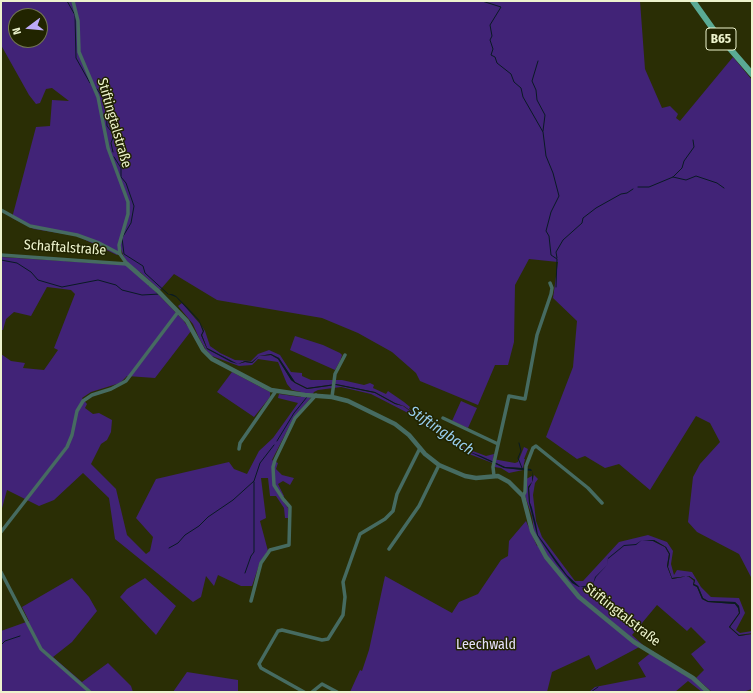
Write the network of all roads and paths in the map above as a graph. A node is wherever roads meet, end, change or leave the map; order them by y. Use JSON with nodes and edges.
{"nodes":[{"id":1,"x":73,"y":1,"type":"edge"},
{"id":2,"x":693,"y":1,"type":"edge"},
{"id":3,"x":752,"y":74,"type":"edge"},
{"id":4,"x":1,"y":210,"type":"edge"},
{"id":5,"x":120,"y":254,"type":"junction"},
{"id":6,"x":1,"y":255,"type":"edge"},
{"id":7,"x":127,"y":264,"type":"junction"},
{"id":8,"x":550,"y":283,"type":"dead end"},
{"id":9,"x":178,"y":312,"type":"junction"},
{"id":10,"x":345,"y":355,"type":"dead end"},
{"id":11,"x":276,"y":391,"type":"junction"},
{"id":12,"x":316,"y":395,"type":"junction"},
{"id":13,"x":332,"y":397,"type":"junction"},
{"id":14,"x":443,"y":418,"type":"dead end"},
{"id":15,"x":498,"y":444,"type":"junction"},
{"id":16,"x":420,"y":448,"type":"junction"},
{"id":17,"x":239,"y":449,"type":"dead end"},
{"id":18,"x":439,"y":465,"type":"junction"},
{"id":19,"x":494,"y":476,"type":"junction"},
{"id":20,"x":522,"y":496,"type":"junction"},
{"id":21,"x":602,"y":503,"type":"dead end"},
{"id":22,"x":1,"y":532,"type":"edge"},
{"id":23,"x":389,"y":549,"type":"dead end"},
{"id":24,"x":1,"y":572,"type":"edge"},
{"id":25,"x":251,"y":601,"type":"dead end"},
{"id":26,"x":90,"y":692,"type":"edge"},
{"id":27,"x":304,"y":692,"type":"edge"},
{"id":28,"x":312,"y":692,"type":"edge"},
{"id":29,"x":337,"y":692,"type":"edge"},
{"id":30,"x":708,"y":692,"type":"edge"}],
"edges":[{"from":1,"to":5,"type":"street","name":"Stiftingtalstraße"},
{"from":2,"to":3,"type":"main road","number":"B65"},
{"from":4,"to":5,"type":"street"},
{"from":5,"to":7,"type":"street","name":"Stiftingtalstraße"},
{"from":6,"to":7,"type":"street","name":"Schaftalstraße"},
{"from":7,"to":9,"type":"street","name":"Stiftingtalstraße"},
{"from":8,"to":15,"type":"street"},
{"from":9,"to":11,"type":"street","name":"Stiftingtalstraße"},
{"from":9,"to":22,"type":"street"},
{"from":10,"to":13,"type":"street"},
{"from":11,"to":12,"type":"street","name":"Stiftingtalstraße"},
{"from":11,"to":17,"type":"street"},
{"from":12,"to":13,"type":"street","name":"Stiftingtalstraße"},
{"from":12,"to":25,"type":"street"},
{"from":13,"to":16,"type":"street","name":"Stiftingtalstraße"},
{"from":14,"to":15,"type":"street"},
{"from":15,"to":19,"type":"street"},
{"from":16,"to":18,"type":"street","name":"Stiftingtalstraße"},
{"from":16,"to":27,"type":"street"},
{"from":18,"to":19,"type":"street","name":"Stiftingtalstraße"},
{"from":18,"to":23,"type":"street"},
{"from":19,"to":20,"type":"street","name":"Stiftingtalstraße"},
{"from":20,"to":21,"type":"street","name":"Stiftingtalstraße"},
{"from":20,"to":30,"type":"street","name":"Stiftingtalstraße"},
{"from":24,"to":26,"type":"street"},
{"from":28,"to":29,"type":"street"}]}
